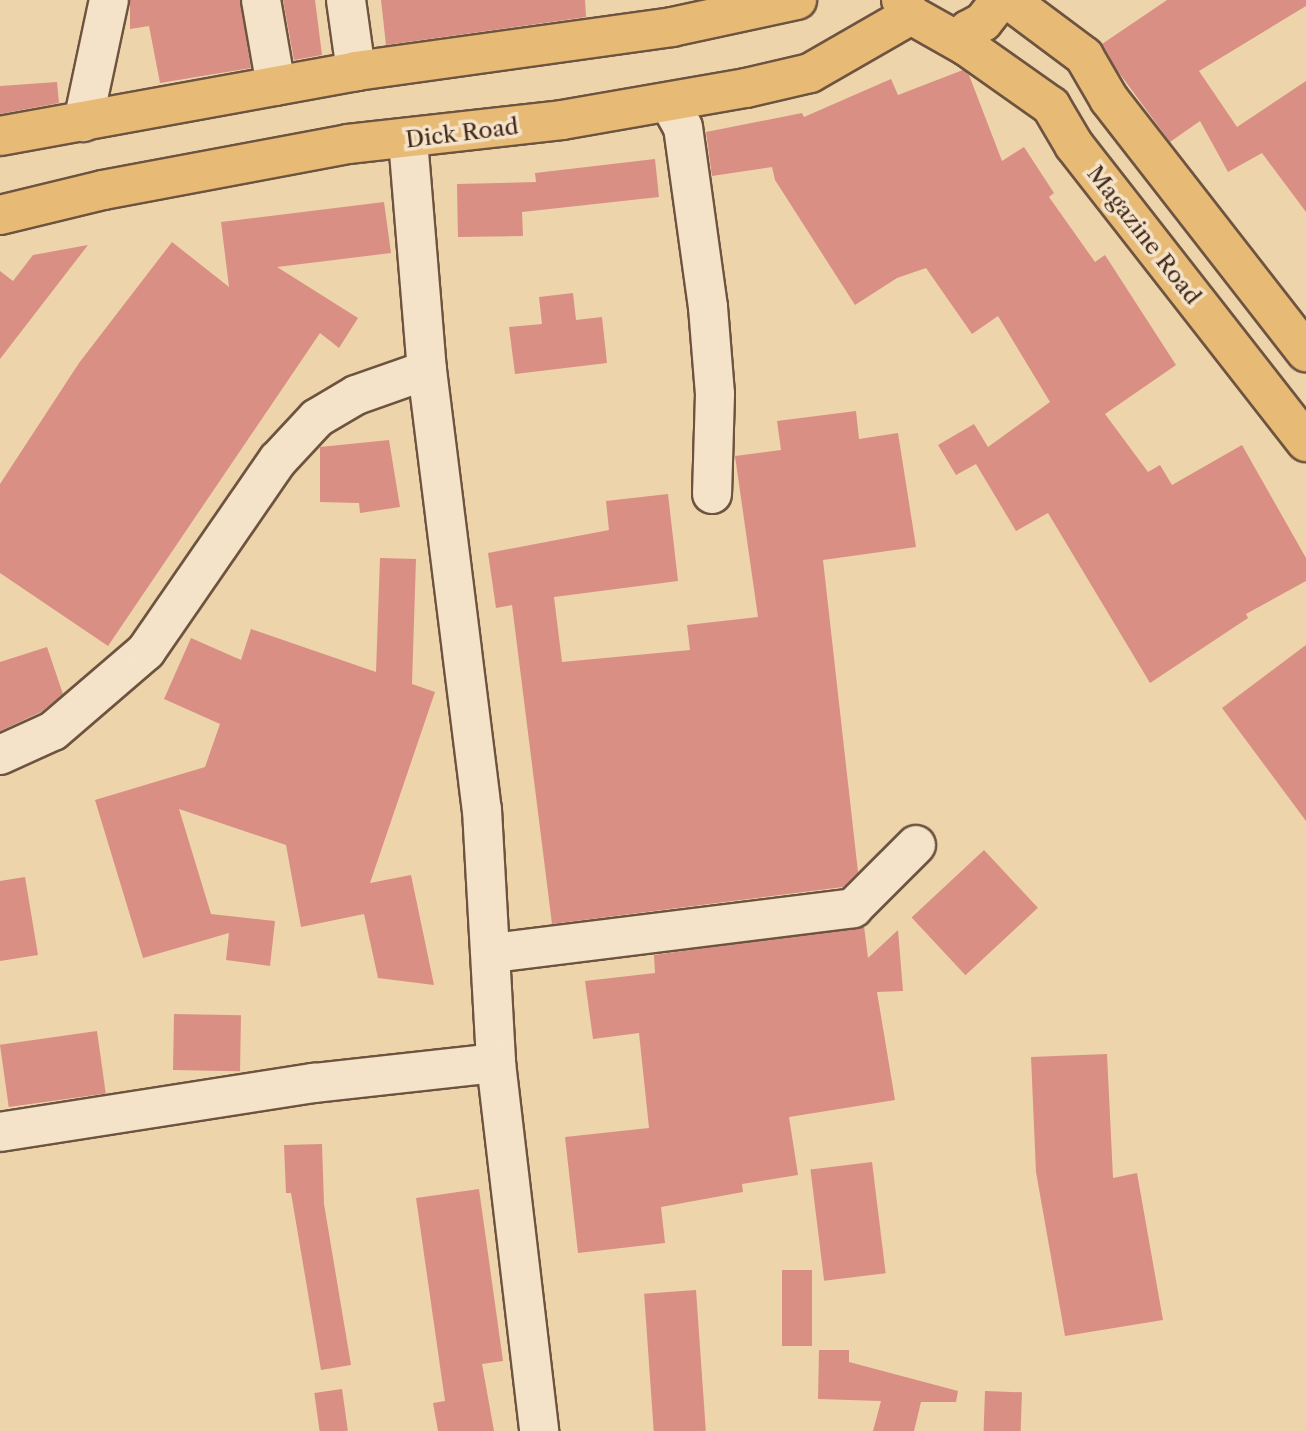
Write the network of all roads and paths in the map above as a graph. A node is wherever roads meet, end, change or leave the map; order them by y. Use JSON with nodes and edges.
{"nodes":[{"id":1,"x":109,"y":0,"type":"edge"},
{"id":2,"x":261,"y":0,"type":"edge"},
{"id":3,"x":346,"y":0,"type":"edge"},
{"id":4,"x":797,"y":0,"type":"edge"},
{"id":5,"x":1000,"y":0,"type":"edge"},
{"id":6,"x":1009,"y":0,"type":"edge"},
{"id":7,"x":906,"y":8,"type":"edge"},
{"id":8,"x":966,"y":46,"type":"junction"},
{"id":9,"x":356,"y":71,"type":"junction"},
{"id":10,"x":276,"y":86,"type":"junction"},
{"id":11,"x":670,"y":104,"type":"junction"},
{"id":12,"x":83,"y":122,"type":"junction"},
{"id":13,"x":0,"y":136,"type":"edge"},
{"id":14,"x":408,"y":141,"type":"junction"},
{"id":15,"x":0,"y":215,"type":"edge"},
{"id":16,"x":1306,"y":352,"type":"edge"},
{"id":17,"x":427,"y":370,"type":"junction"},
{"id":18,"x":1306,"y":442,"type":"edge"},
{"id":19,"x":712,"y":494,"type":"dead end"},
{"id":20,"x":3,"y":759,"type":"edge"},
{"id":21,"x":916,"y":845,"type":"dead end"},
{"id":22,"x":493,"y":953,"type":"junction"},
{"id":23,"x":496,"y":1063,"type":"junction"},
{"id":24,"x":0,"y":1132,"type":"edge"},
{"id":25,"x":539,"y":1431,"type":"edge"}],
"edges":[{"from":1,"to":12,"type":"street"},
{"from":2,"to":10,"type":"street"},
{"from":3,"to":9,"type":"street"},
{"from":4,"to":9,"type":"main road"},
{"from":5,"to":8,"type":"main road"},
{"from":6,"to":16,"type":"main road"},
{"from":7,"to":8,"type":"main road","name":"Magazine Road"},
{"from":7,"to":11,"type":"main road","name":"Dick Road"},
{"from":8,"to":18,"type":"main road","name":"Magazine Road"},
{"from":9,"to":10,"type":"main road"},
{"from":10,"to":12,"type":"main road"},
{"from":11,"to":14,"type":"main road","name":"Dick Road"},
{"from":11,"to":19,"type":"street"},
{"from":12,"to":13,"type":"main road"},
{"from":14,"to":15,"type":"main road","name":"Dick Road"},
{"from":14,"to":17,"type":"street"},
{"from":17,"to":20,"type":"street"},
{"from":17,"to":22,"type":"street"},
{"from":21,"to":22,"type":"street"},
{"from":22,"to":23,"type":"street"},
{"from":23,"to":24,"type":"street"},
{"from":23,"to":25,"type":"street"}]}
